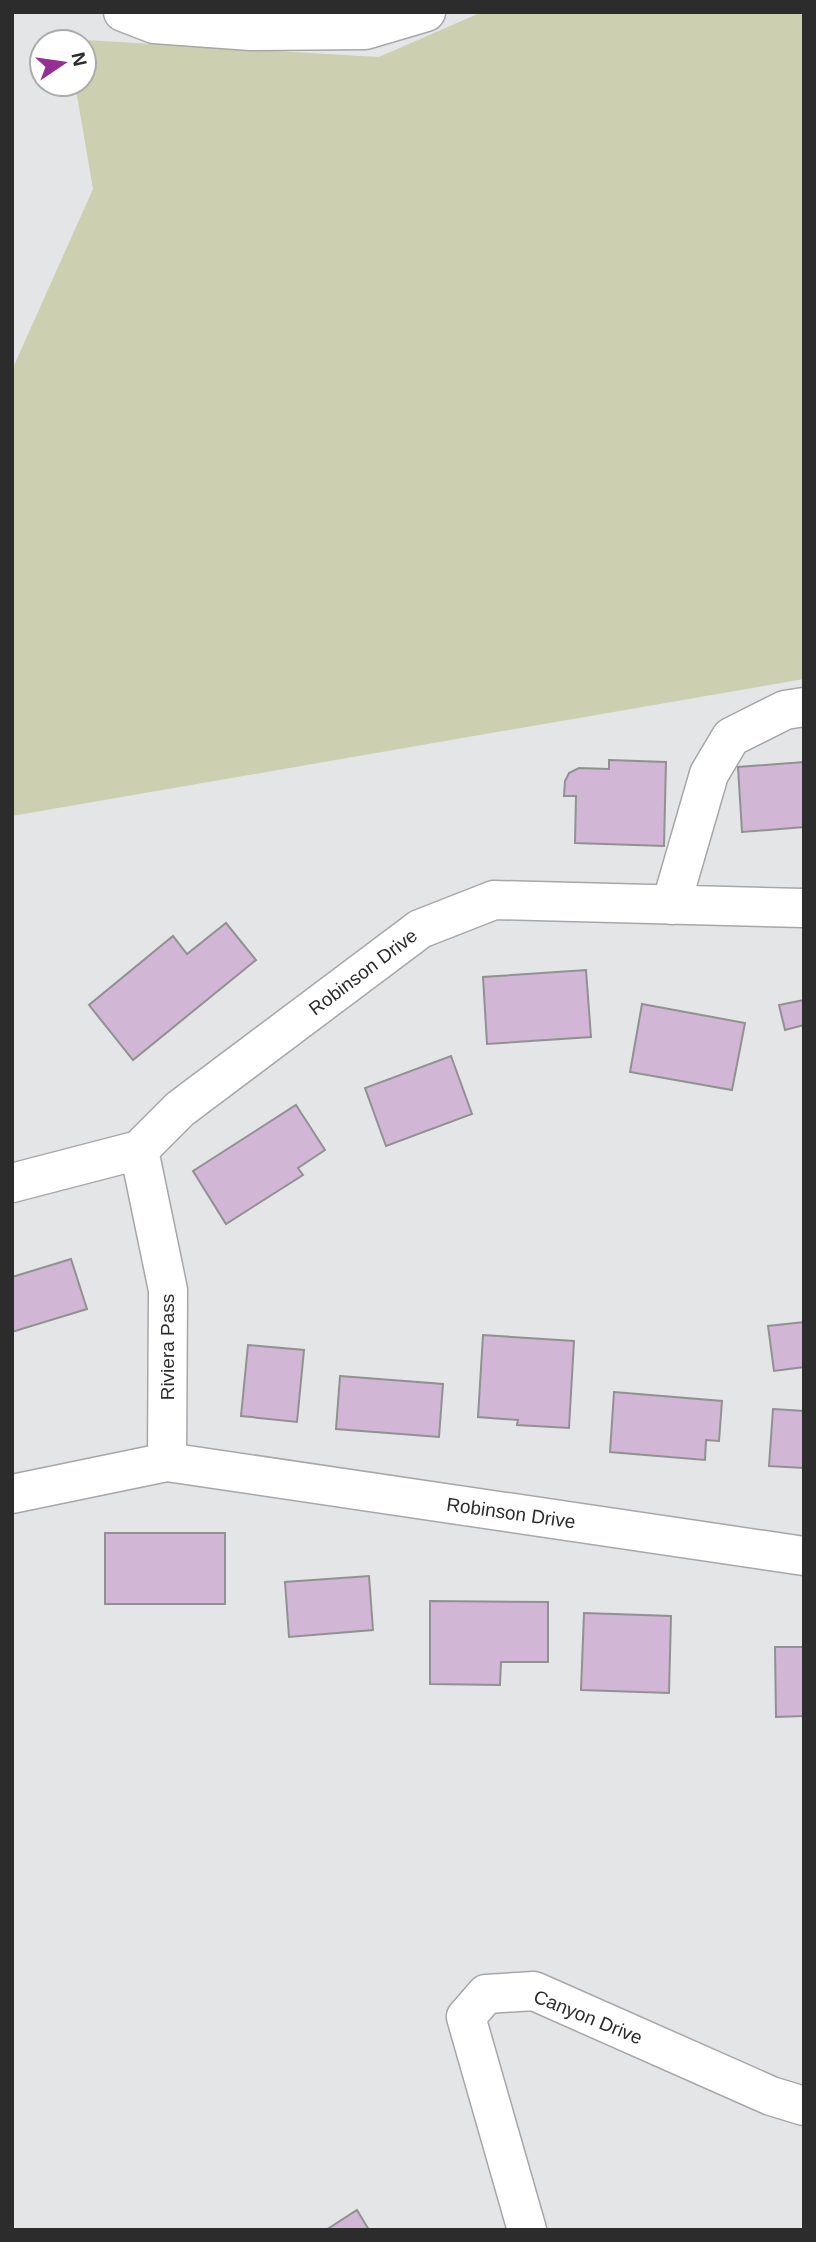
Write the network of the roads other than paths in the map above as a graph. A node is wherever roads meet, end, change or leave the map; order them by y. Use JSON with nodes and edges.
{"nodes":[{"id":1,"x":123,"y":12,"type":"edge"},
{"id":2,"x":426,"y":12,"type":"edge"},
{"id":3,"x":804,"y":707,"type":"edge"},
{"id":4,"x":671,"y":905,"type":"junction"},
{"id":5,"x":804,"y":908,"type":"edge"},
{"id":6,"x":139,"y":1150,"type":"junction"},
{"id":7,"x":12,"y":1183,"type":"edge"},
{"id":8,"x":167,"y":1462,"type":"junction"},
{"id":9,"x":12,"y":1493,"type":"edge"},
{"id":10,"x":804,"y":1556,"type":"edge"},
{"id":11,"x":804,"y":2106,"type":"edge"},
{"id":12,"x":527,"y":2230,"type":"edge"}],
"edges":[{"from":1,"to":2,"type":"street"},
{"from":3,"to":4,"type":"street"},
{"from":4,"to":5,"type":"street","name":"Robinson Drive"},
{"from":4,"to":6,"type":"street","name":"Robinson Drive"},
{"from":6,"to":7,"type":"street"},
{"from":6,"to":8,"type":"street","name":"Riviera Pass"},
{"from":8,"to":9,"type":"street","name":"Robinson Drive"},
{"from":8,"to":10,"type":"street","name":"Robinson Drive"},
{"from":11,"to":12,"type":"street","name":"Canyon Drive"}]}
